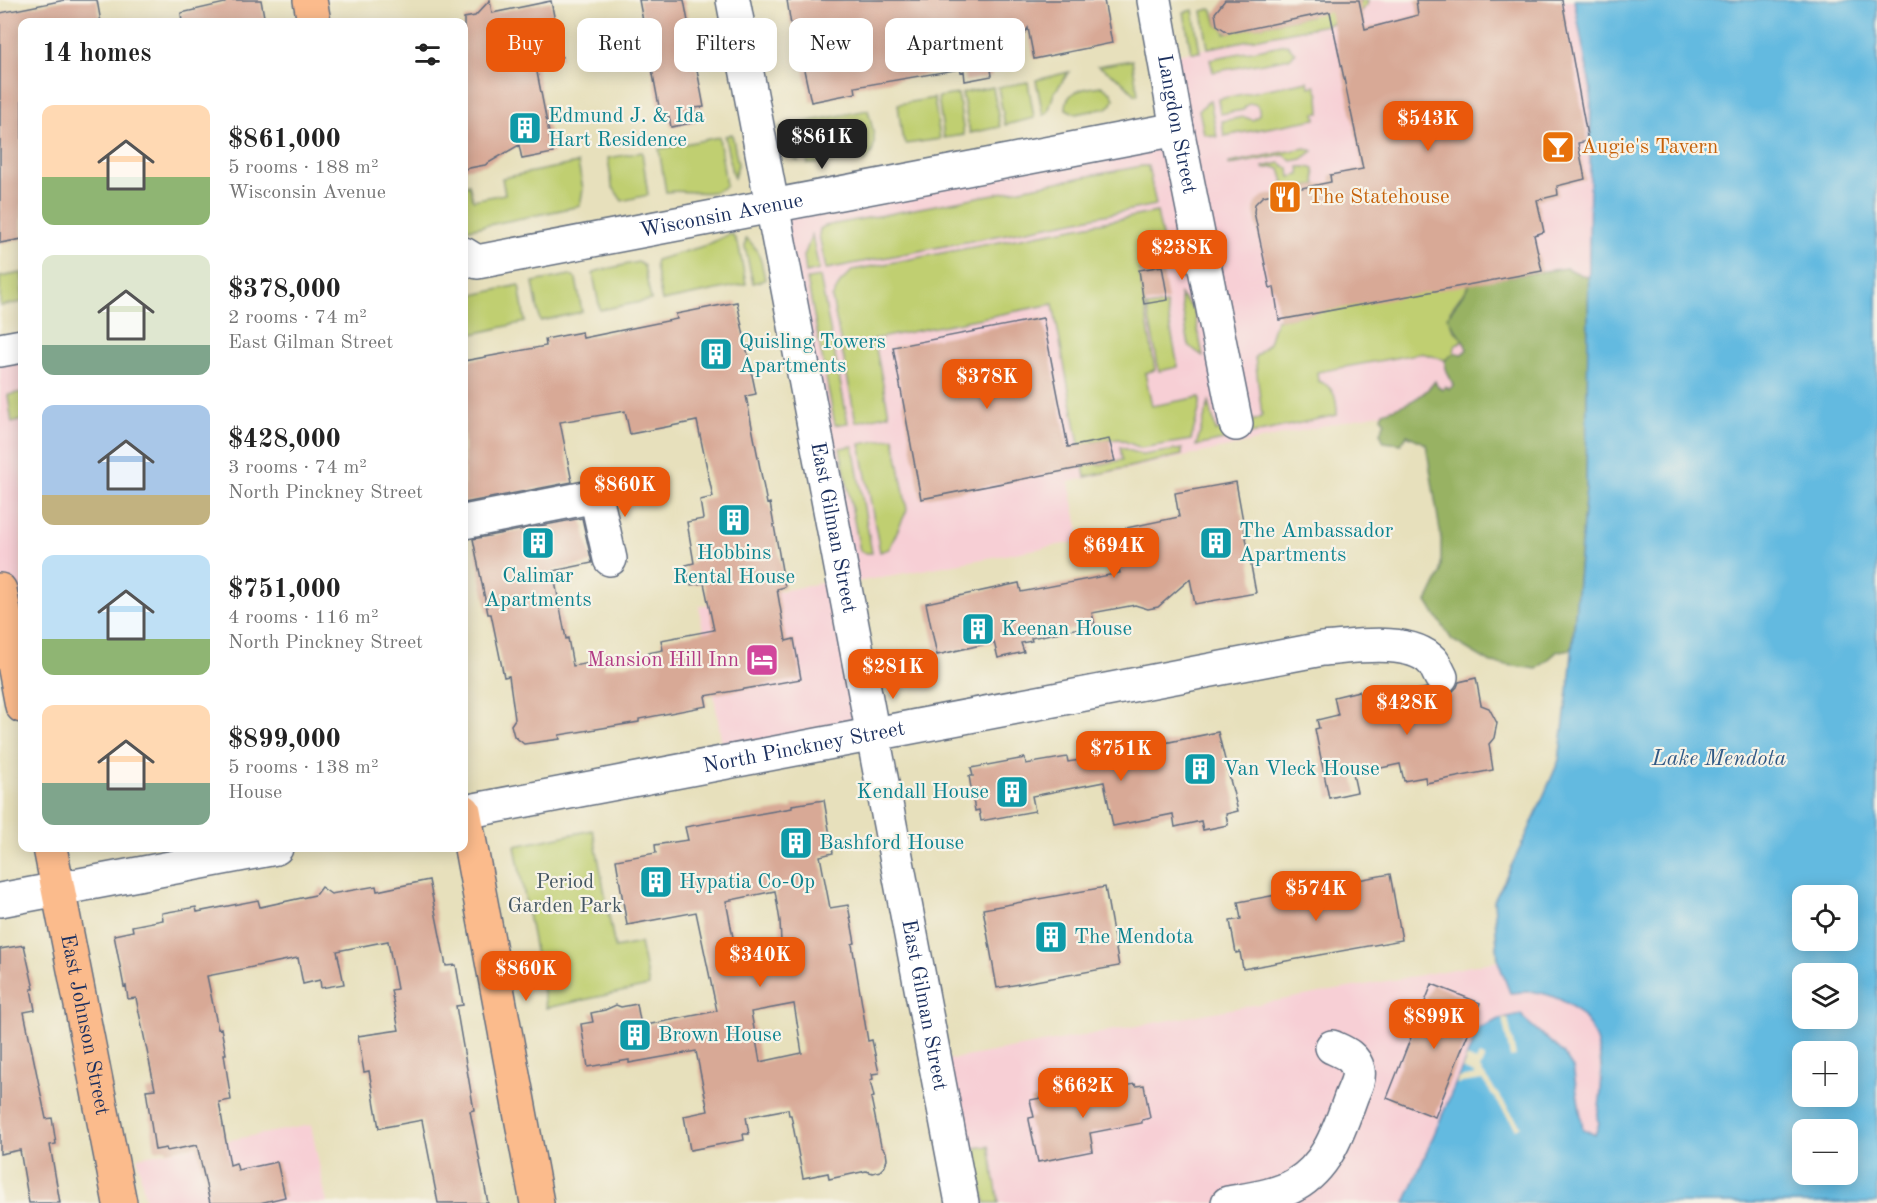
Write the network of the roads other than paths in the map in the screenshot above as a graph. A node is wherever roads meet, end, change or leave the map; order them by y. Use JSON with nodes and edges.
{"nodes":[{"id":1,"x":310,"y":0,"type":"edge"},
{"id":2,"x":733,"y":0,"type":"edge"},
{"id":3,"x":1154,"y":0,"type":"edge"},
{"id":4,"x":313,"y":18,"type":"edge"},
{"id":5,"x":1177,"y":129,"type":"junction"},
{"id":6,"x":773,"y":206,"type":"junction"},
{"id":7,"x":468,"y":264,"type":"edge"},
{"id":8,"x":18,"y":347,"type":"edge"},
{"id":9,"x":0,"y":350,"type":"edge"},
{"id":10,"x":1236,"y":424,"type":"dead end"},
{"id":11,"x":468,"y":521,"type":"edge"},
{"id":12,"x":610,"y":559,"type":"dead end"},
{"id":13,"x":0,"y":590,"type":"edge"},
{"id":14,"x":1441,"y":677,"type":"dead end"},
{"id":15,"x":14,"y":694,"type":"edge"},
{"id":16,"x":873,"y":733,"type":"junction"},
{"id":17,"x":468,"y":811,"type":"edge"},
{"id":18,"x":468,"y":833,"type":"edge"},
{"id":19,"x":51,"y":852,"type":"edge"},
{"id":20,"x":255,"y":852,"type":"edge"},
{"id":21,"x":58,"y":889,"type":"junction"},
{"id":22,"x":0,"y":900,"type":"edge"},
{"id":23,"x":1332,"y":1047,"type":"dead end"},
{"id":24,"x":120,"y":1203,"type":"edge"},
{"id":25,"x":537,"y":1203,"type":"edge"},
{"id":26,"x":962,"y":1203,"type":"edge"},
{"id":27,"x":1228,"y":1203,"type":"edge"}],
"edges":[{"from":1,"to":4,"type":"main road"},
{"from":2,"to":6,"type":"street","name":"East Gilman Street"},
{"from":3,"to":5,"type":"street","name":"Langdon Street"},
{"from":5,"to":6,"type":"street","name":"Wisconsin Avenue"},
{"from":5,"to":10,"type":"street","name":"Langdon Street"},
{"from":6,"to":7,"type":"street","name":"Wisconsin Avenue"},
{"from":6,"to":16,"type":"street","name":"East Gilman Street"},
{"from":8,"to":9,"type":"street"},
{"from":11,"to":12,"type":"street"},
{"from":13,"to":15,"type":"main road"},
{"from":14,"to":16,"type":"street","name":"North Pinckney Street"},
{"from":16,"to":17,"type":"street","name":"North Pinckney Street"},
{"from":16,"to":26,"type":"street","name":"East Gilman Street"},
{"from":18,"to":25,"type":"main road"},
{"from":19,"to":21,"type":"main road","name":"East Johnson Street"},
{"from":20,"to":21,"type":"street"},
{"from":21,"to":22,"type":"street"},
{"from":21,"to":24,"type":"main road","name":"East Johnson Street"},
{"from":23,"to":27,"type":"street"}]}
